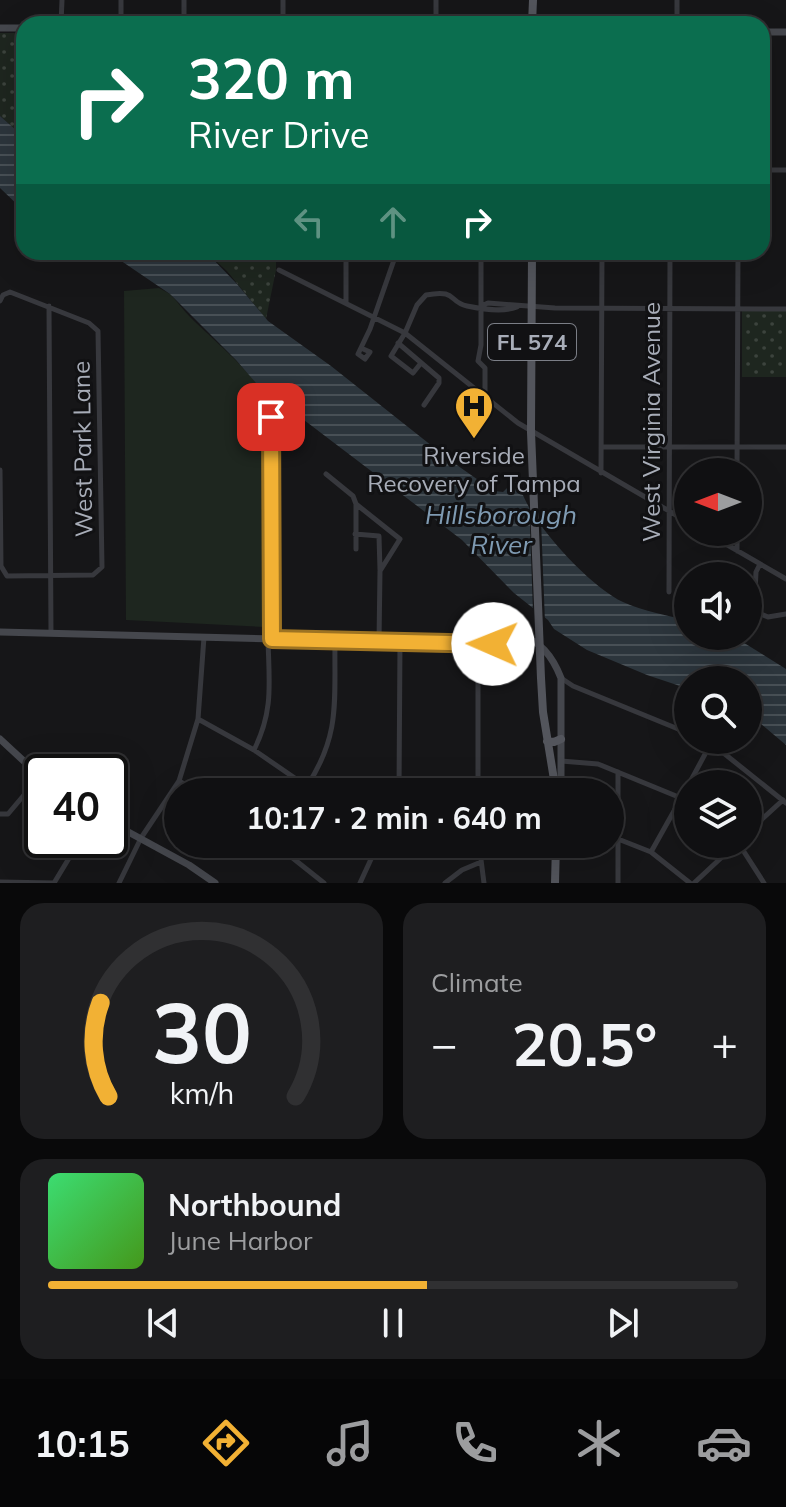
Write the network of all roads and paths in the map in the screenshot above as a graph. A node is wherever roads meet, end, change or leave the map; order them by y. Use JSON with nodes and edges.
{"nodes":[{"id":1,"x":346,"y":260,"type":"edge"},
{"id":2,"x":394,"y":260,"type":"edge"},
{"id":3,"x":481,"y":260,"type":"edge"},
{"id":4,"x":532,"y":260,"type":"edge"},
{"id":5,"x":602,"y":260,"type":"edge"},
{"id":6,"x":670,"y":260,"type":"edge"},
{"id":7,"x":738,"y":260,"type":"edge"},
{"id":8,"x":279,"y":270,"type":"dead end"},
{"id":9,"x":0,"y":301,"type":"edge"},
{"id":10,"x":346,"y":304,"type":"junction"},
{"id":11,"x":49,"y":306,"type":"junction"},
{"id":12,"x":481,"y":306,"type":"junction"},
{"id":13,"x":532,"y":308,"type":"junction"},
{"id":14,"x":602,"y":308,"type":"junction"},
{"id":15,"x":669,"y":308,"type":"junction"},
{"id":16,"x":738,"y":309,"type":"junction"},
{"id":17,"x":786,"y":309,"type":"edge"},
{"id":18,"x":373,"y":318,"type":"junction"},
{"id":19,"x":405,"y":333,"type":"junction"},
{"id":20,"x":398,"y":343,"type":"junction"},
{"id":21,"x":361,"y":348,"type":"dead end"},
{"id":22,"x":421,"y":363,"type":"junction"},
{"id":23,"x":485,"y":398,"type":"junction"},
{"id":24,"x":424,"y":405,"type":"dead end"},
{"id":25,"x":271,"y":417,"type":"dead end"},
{"id":26,"x":531,"y":432,"type":"junction"},
{"id":27,"x":601,"y":447,"type":"junction"},
{"id":28,"x":669,"y":447,"type":"junction"},
{"id":29,"x":737,"y":447,"type":"junction"},
{"id":30,"x":786,"y":447,"type":"edge"},
{"id":31,"x":737,"y":458,"type":"edge"},
{"id":32,"x":0,"y":470,"type":"edge"},
{"id":33,"x":601,"y":473,"type":"junction"},
{"id":34,"x":326,"y":474,"type":"dead end"},
{"id":35,"x":356,"y":504,"type":"junction"},
{"id":36,"x":669,"y":511,"type":"junction"},
{"id":37,"x":674,"y":514,"type":"edge"},
{"id":38,"x":355,"y":534,"type":"junction"},
{"id":39,"x":729,"y":546,"type":"edge"},
{"id":40,"x":737,"y":546,"type":"edge"},
{"id":41,"x":356,"y":549,"type":"dead end"},
{"id":42,"x":737,"y":551,"type":"junction"},
{"id":43,"x":756,"y":562,"type":"edge"},
{"id":44,"x":762,"y":565,"type":"edge"},
{"id":45,"x":380,"y":571,"type":"junction"},
{"id":46,"x":51,"y":577,"type":"junction"},
{"id":47,"x":786,"y":579,"type":"edge"},
{"id":48,"x":669,"y":592,"type":"dead end"},
{"id":49,"x":762,"y":614,"type":"edge"},
{"id":50,"x":786,"y":614,"type":"edge"},
{"id":51,"x":0,"y":632,"type":"edge"},
{"id":52,"x":51,"y":634,"type":"junction"},
{"id":53,"x":204,"y":637,"type":"junction"},
{"id":54,"x":270,"y":639,"type":"junction"},
{"id":55,"x":335,"y":640,"type":"junction"},
{"id":56,"x":379,"y":641,"type":"junction"},
{"id":57,"x":400,"y":642,"type":"junction"},
{"id":58,"x":478,"y":644,"type":"junction"},
{"id":59,"x":561,"y":678,"type":"junction"},
{"id":60,"x":198,"y":719,"type":"junction"},
{"id":61,"x":674,"y":727,"type":"edge"},
{"id":62,"x":561,"y":739,"type":"junction"},
{"id":63,"x":547,"y":741,"type":"junction"},
{"id":64,"x":1,"y":742,"type":"edge"},
{"id":65,"x":254,"y":750,"type":"junction"},
{"id":66,"x":725,"y":754,"type":"edge"},
{"id":67,"x":560,"y":761,"type":"junction"},
{"id":68,"x":24,"y":762,"type":"edge"},
{"id":69,"x":618,"y":772,"type":"junction"},
{"id":70,"x":180,"y":778,"type":"edge"},
{"id":71,"x":295,"y":778,"type":"edge"},
{"id":72,"x":312,"y":778,"type":"edge"},
{"id":73,"x":399,"y":778,"type":"edge"},
{"id":74,"x":478,"y":778,"type":"edge"},
{"id":75,"x":554,"y":778,"type":"edge"},
{"id":76,"x":561,"y":778,"type":"edge"},
{"id":77,"x":618,"y":778,"type":"edge"},
{"id":78,"x":674,"y":795,"type":"edge"},
{"id":79,"x":24,"y":796,"type":"edge"},
{"id":80,"x":785,"y":802,"type":"edge"},
{"id":81,"x":164,"y":804,"type":"edge"},
{"id":82,"x":674,"y":811,"type":"edge"},
{"id":83,"x":0,"y":814,"type":"edge"},
{"id":84,"x":762,"y":821,"type":"edge"},
{"id":85,"x":128,"y":831,"type":"edge"},
{"id":86,"x":141,"y":838,"type":"junction"},
{"id":87,"x":624,"y":841,"type":"edge"},
{"id":88,"x":651,"y":852,"type":"junction"},
{"id":89,"x":69,"y":858,"type":"edge"},
{"id":90,"x":293,"y":858,"type":"edge"},
{"id":91,"x":371,"y":858,"type":"edge"},
{"id":92,"x":481,"y":858,"type":"edge"},
{"id":93,"x":556,"y":858,"type":"edge"},
{"id":94,"x":618,"y":858,"type":"edge"},
{"id":95,"x":721,"y":858,"type":"edge"},
{"id":96,"x":747,"y":858,"type":"edge"},
{"id":97,"x":481,"y":862,"type":"junction"},
{"id":98,"x":0,"y":882,"type":"edge"},
{"id":99,"x":9,"y":882,"type":"edge"},
{"id":100,"x":54,"y":883,"type":"edge"},
{"id":101,"x":119,"y":883,"type":"edge"},
{"id":102,"x":215,"y":883,"type":"edge"},
{"id":103,"x":324,"y":883,"type":"edge"},
{"id":104,"x":360,"y":883,"type":"edge"},
{"id":105,"x":445,"y":883,"type":"edge"},
{"id":106,"x":484,"y":883,"type":"edge"},
{"id":107,"x":555,"y":883,"type":"edge"},
{"id":108,"x":618,"y":883,"type":"edge"},
{"id":109,"x":692,"y":883,"type":"edge"},
{"id":110,"x":764,"y":883,"type":"edge"}],
"edges":[{"from":1,"to":10,"type":"street"},
{"from":2,"to":18,"type":"street"},
{"from":3,"to":12,"type":"street"},
{"from":4,"to":13,"type":"main road","number":"FL 574"},
{"from":5,"to":14,"type":"street"},
{"from":6,"to":15,"type":"street","name":"West Virginia Avenue"},
{"from":7,"to":16,"type":"street"},
{"from":8,"to":10,"type":"street"},
{"from":9,"to":11,"type":"street"},
{"from":10,"to":18,"type":"street"},
{"from":11,"to":46,"type":"street"},
{"from":11,"to":46,"type":"street","name":"West Park Lane"},
{"from":12,"to":13,"type":"street"},
{"from":12,"to":19,"type":"street"},
{"from":12,"to":23,"type":"street"},
{"from":13,"to":14,"type":"street"},
{"from":13,"to":26,"type":"main road","number":"FL 574"},
{"from":14,"to":15,"type":"street"},
{"from":14,"to":27,"type":"street"},
{"from":15,"to":16,"type":"street"},
{"from":15,"to":28,"type":"street","name":"West Virginia Avenue"},
{"from":16,"to":17,"type":"street"},
{"from":16,"to":29,"type":"street"},
{"from":18,"to":19,"type":"street"},
{"from":18,"to":21,"type":"street"},
{"from":19,"to":20,"type":"street"},
{"from":19,"to":23,"type":"street"},
{"from":20,"to":22,"type":"street"},
{"from":20,"to":22,"type":"street"},
{"from":22,"to":24,"type":"street"},
{"from":23,"to":26,"type":"street"},
{"from":25,"to":54,"type":"street"},
{"from":26,"to":33,"type":"street"},
{"from":26,"to":63,"type":"main road","number":"FL 574"},
{"from":27,"to":28,"type":"street"},
{"from":27,"to":33,"type":"street"},
{"from":28,"to":29,"type":"street"},
{"from":28,"to":36,"type":"street","name":"West Virginia Avenue"},
{"from":29,"to":30,"type":"street"},
{"from":29,"to":31,"type":"street"},
{"from":32,"to":46,"type":"street"},
{"from":33,"to":36,"type":"street"},
{"from":34,"to":35,"type":"street"},
{"from":35,"to":38,"type":"street"},
{"from":35,"to":45,"type":"street"},
{"from":36,"to":37,"type":"street"},
{"from":36,"to":48,"type":"street","name":"West Virginia Avenue"},
{"from":38,"to":41,"type":"street"},
{"from":38,"to":45,"type":"street"},
{"from":39,"to":42,"type":"street"},
{"from":40,"to":42,"type":"street"},
{"from":42,"to":43,"type":"street"},
{"from":44,"to":47,"type":"street"},
{"from":45,"to":56,"type":"street"},
{"from":46,"to":52,"type":"street"},
{"from":49,"to":50,"type":"street"},
{"from":51,"to":52,"type":"street"},
{"from":52,"to":53,"type":"street"},
{"from":53,"to":54,"type":"street"},
{"from":53,"to":60,"type":"street"},
{"from":54,"to":55,"type":"street"},
{"from":54,"to":65,"type":"street"},
{"from":55,"to":56,"type":"street"},
{"from":55,"to":72,"type":"street"},
{"from":56,"to":57,"type":"street"},
{"from":57,"to":58,"type":"street"},
{"from":57,"to":73,"type":"street"},
{"from":58,"to":59,"type":"street"},
{"from":58,"to":74,"type":"street"},
{"from":59,"to":61,"type":"street"},
{"from":59,"to":62,"type":"street"},
{"from":60,"to":65,"type":"street"},
{"from":60,"to":70,"type":"street"},
{"from":62,"to":63,"type":"main road"},
{"from":62,"to":67,"type":"street"},
{"from":63,"to":75,"type":"main road","number":"FL 574"},
{"from":64,"to":68,"type":"street"},
{"from":65,"to":71,"type":"street"},
{"from":66,"to":80,"type":"street"},
{"from":67,"to":69,"type":"street"},
{"from":67,"to":76,"type":"street"},
{"from":69,"to":77,"type":"street"},
{"from":69,"to":78,"type":"street"},
{"from":79,"to":83,"type":"street"},
{"from":80,"to":84,"type":"street"},
{"from":81,"to":86,"type":"street"},
{"from":82,"to":88,"type":"street"},
{"from":85,"to":86,"type":"street"},
{"from":86,"to":101,"type":"street"},
{"from":86,"to":102,"type":"street"},
{"from":87,"to":88,"type":"street"},
{"from":88,"to":109,"type":"street"},
{"from":89,"to":100,"type":"street"},
{"from":90,"to":103,"type":"street"},
{"from":91,"to":104,"type":"street"},
{"from":92,"to":97,"type":"street"},
{"from":93,"to":107,"type":"main road"},
{"from":94,"to":108,"type":"street"},
{"from":95,"to":109,"type":"street"},
{"from":96,"to":110,"type":"street"},
{"from":97,"to":105,"type":"street"},
{"from":97,"to":106,"type":"street"},
{"from":98,"to":99,"type":"street"},
{"from":99,"to":100,"type":"street"}]}
